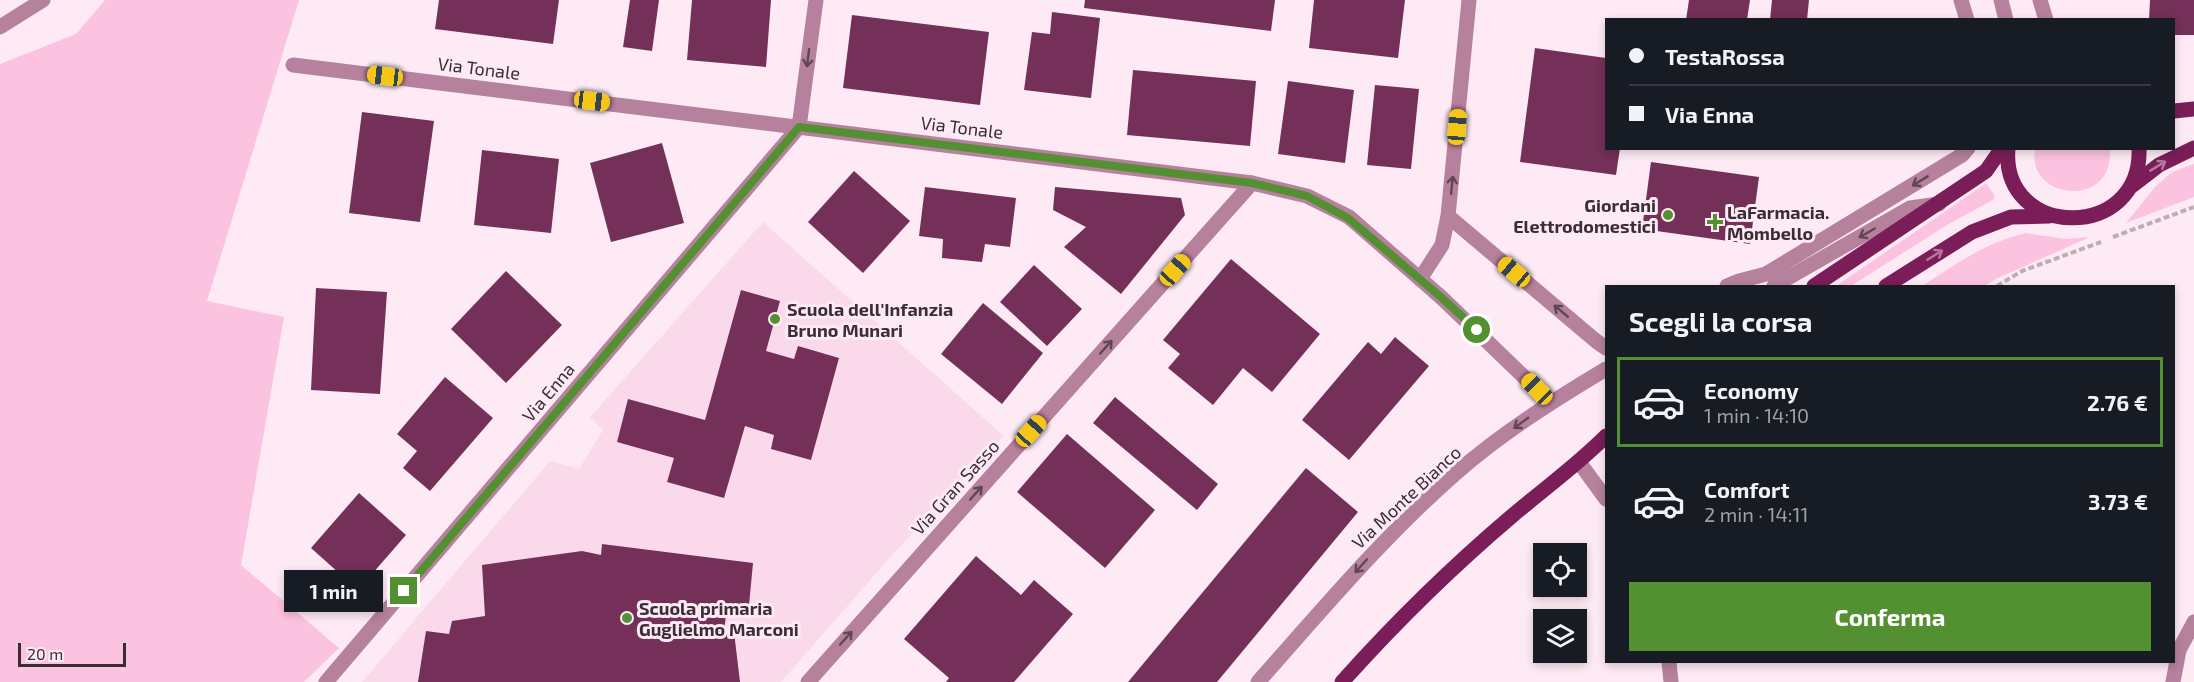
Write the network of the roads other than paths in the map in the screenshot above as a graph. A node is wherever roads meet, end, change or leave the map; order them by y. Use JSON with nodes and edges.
{"nodes":[{"id":1,"x":43,"y":0,"type":"edge"},
{"id":2,"x":816,"y":0,"type":"edge"},
{"id":3,"x":1469,"y":0,"type":"edge"},
{"id":4,"x":1961,"y":0,"type":"edge"},
{"id":5,"x":2001,"y":0,"type":"edge"},
{"id":6,"x":2040,"y":0,"type":"edge"},
{"id":7,"x":1966,"y":18,"type":"edge"},
{"id":8,"x":2006,"y":18,"type":"edge"},
{"id":9,"x":2045,"y":18,"type":"edge"},
{"id":10,"x":0,"y":27,"type":"edge"},
{"id":11,"x":293,"y":64,"type":"dead end"},
{"id":12,"x":2194,"y":109,"type":"edge"},
{"id":13,"x":2175,"y":111,"type":"edge"},
{"id":14,"x":799,"y":127,"type":"junction"},
{"id":15,"x":2194,"y":148,"type":"edge"},
{"id":16,"x":1966,"y":150,"type":"edge"},
{"id":17,"x":2001,"y":150,"type":"edge"},
{"id":18,"x":2007,"y":150,"type":"edge"},
{"id":19,"x":2139,"y":150,"type":"edge"},
{"id":20,"x":1252,"y":183,"type":"junction"},
{"id":21,"x":2127,"y":191,"type":"junction"},
{"id":22,"x":1939,"y":204,"type":"junction"},
{"id":23,"x":1448,"y":216,"type":"junction"},
{"id":24,"x":2052,"y":216,"type":"junction"},
{"id":25,"x":1420,"y":279,"type":"junction"},
{"id":26,"x":1729,"y":285,"type":"edge"},
{"id":27,"x":1776,"y":285,"type":"edge"},
{"id":28,"x":1816,"y":285,"type":"edge"},
{"id":29,"x":1888,"y":285,"type":"edge"},
{"id":30,"x":1605,"y":347,"type":"edge"},
{"id":31,"x":1605,"y":370,"type":"edge"},
{"id":32,"x":1550,"y":402,"type":"junction"},
{"id":33,"x":1605,"y":437,"type":"edge"},
{"id":34,"x":1605,"y":451,"type":"edge"},
{"id":35,"x":1579,"y":462,"type":"junction"},
{"id":36,"x":1605,"y":498,"type":"edge"},
{"id":37,"x":2194,"y":622,"type":"edge"},
{"id":38,"x":2176,"y":650,"type":"edge"},
{"id":39,"x":1669,"y":663,"type":"edge"},
{"id":40,"x":2175,"y":663,"type":"edge"},
{"id":41,"x":326,"y":682,"type":"edge"},
{"id":42,"x":808,"y":682,"type":"edge"},
{"id":43,"x":1258,"y":682,"type":"edge"},
{"id":44,"x":1342,"y":682,"type":"edge"},
{"id":45,"x":1671,"y":682,"type":"edge"},
{"id":46,"x":2173,"y":682,"type":"edge"}],
"edges":[{"from":1,"to":10,"type":"street"},
{"from":2,"to":14,"type":"street","one_way":true},
{"from":23,"to":3,"type":"street","one_way":true},
{"from":4,"to":7,"type":"street"},
{"from":5,"to":8,"type":"street"},
{"from":6,"to":9,"type":"street"},
{"from":11,"to":14,"type":"street","name":"Via Tonale"},
{"from":12,"to":13,"type":"main road"},
{"from":14,"to":20,"type":"street","name":"Via Tonale"},
{"from":14,"to":41,"type":"street","name":"Via Enna"},
{"from":21,"to":15,"type":"main road","one_way":true},
{"from":16,"to":26,"type":"street","one_way":true},
{"from":17,"to":22,"type":"main road"},
{"from":18,"to":24,"type":"main road"},
{"from":19,"to":21,"type":"main road"},
{"from":20,"to":25,"type":"street","name":"Via Tonale"},
{"from":42,"to":20,"type":"street","name":"Via Gran Sasso","one_way":true},
{"from":21,"to":24,"type":"main road"},
{"from":22,"to":27,"type":"street","one_way":true},
{"from":22,"to":28,"type":"main road"},
{"from":23,"to":25,"type":"street"},
{"from":30,"to":23,"type":"street","one_way":true},
{"from":29,"to":24,"type":"main road","one_way":true},
{"from":25,"to":32,"type":"street","name":"Via Tonale"},
{"from":31,"to":32,"type":"street","name":"Via Monte Bianco"},
{"from":32,"to":43,"type":"street","name":"Via Monte Bianco","one_way":true},
{"from":33,"to":35,"type":"main road"},
{"from":34,"to":35,"type":"main road"},
{"from":35,"to":36,"type":"street"},
{"from":35,"to":44,"type":"main road"},
{"from":37,"to":38,"type":"street"},
{"from":39,"to":45,"type":"street"},
{"from":40,"to":46,"type":"street"}]}
